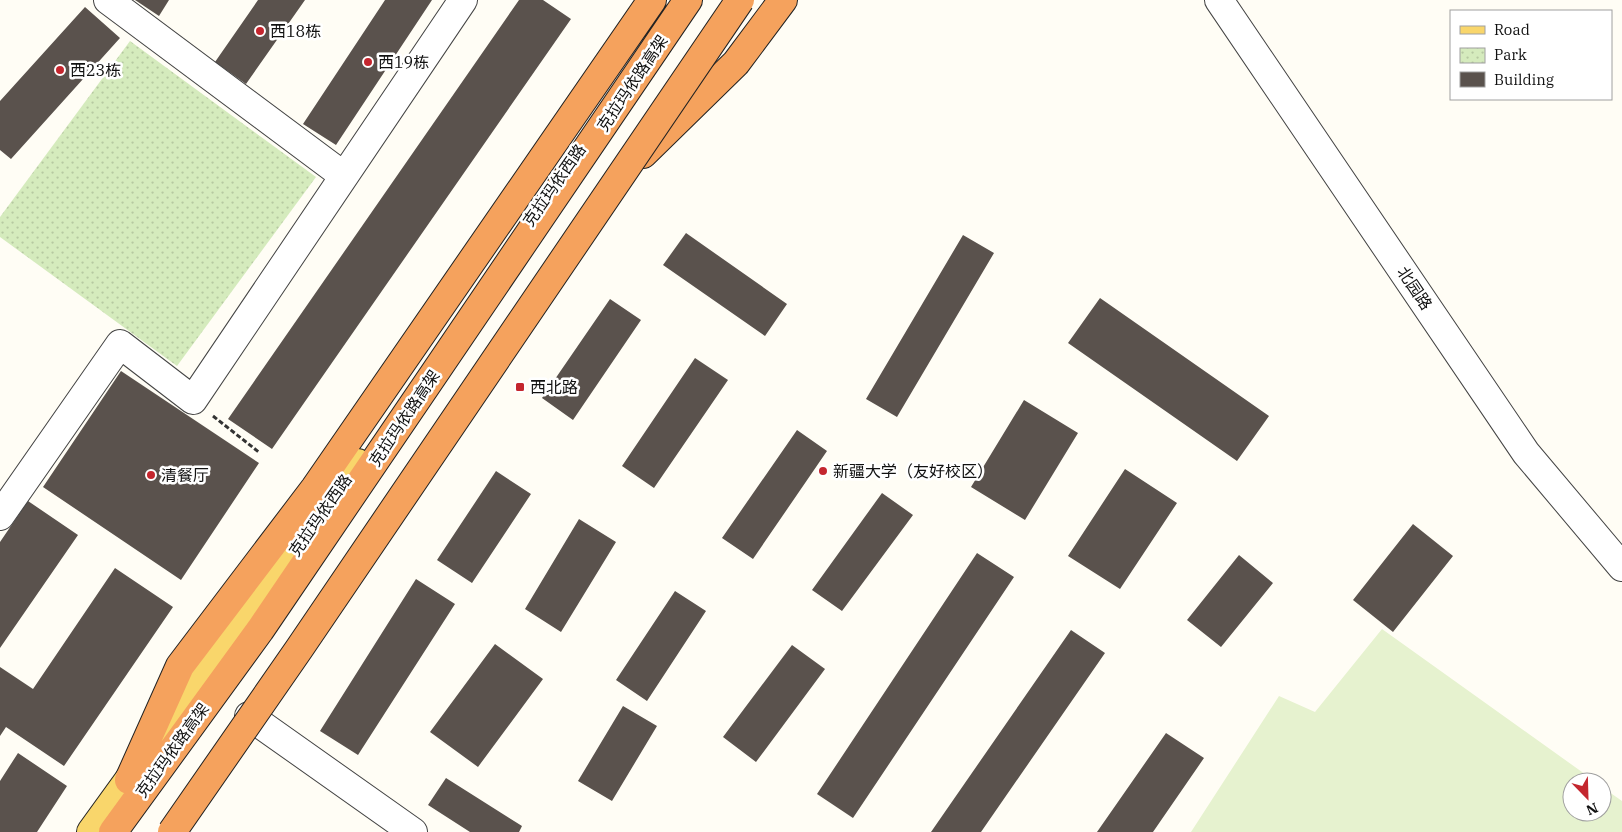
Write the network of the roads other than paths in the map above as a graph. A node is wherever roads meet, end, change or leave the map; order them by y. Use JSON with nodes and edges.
{"nodes":[{"id":1,"x":108,"y":0,"type":"edge"},
{"id":2,"x":463,"y":0,"type":"edge"},
{"id":3,"x":652,"y":0,"type":"edge"},
{"id":4,"x":684,"y":0,"type":"edge"},
{"id":5,"x":688,"y":0,"type":"edge"},
{"id":6,"x":741,"y":0,"type":"edge"},
{"id":7,"x":783,"y":0,"type":"edge"},
{"id":8,"x":1220,"y":0,"type":"edge"},
{"id":9,"x":630,"y":167,"type":"junction"},
{"id":10,"x":344,"y":176,"type":"junction"},
{"id":11,"x":0,"y":516,"type":"edge"},
{"id":12,"x":1622,"y":567,"type":"edge"},
{"id":13,"x":249,"y":716,"type":"junction"},
{"id":14,"x":129,"y":780,"type":"junction"},
{"id":15,"x":91,"y":832,"type":"edge"},
{"id":16,"x":113,"y":832,"type":"edge"},
{"id":17,"x":172,"y":832,"type":"edge"},
{"id":18,"x":413,"y":832,"type":"edge"}],
"edges":[{"from":1,"to":10,"type":"street"},
{"from":2,"to":10,"type":"street"},
{"from":3,"to":14,"type":"highway"},
{"from":4,"to":14,"type":"main road","name":"克拉玛依西路"},
{"from":5,"to":16,"type":"highway","name":"克拉玛依路高架"},
{"from":6,"to":9,"type":"main road"},
{"from":6,"to":17,"type":"highway","bridge":true},
{"from":7,"to":9,"type":"highway"},
{"from":8,"to":12,"type":"street","name":"北园路"},
{"from":9,"to":13,"type":"main road"},
{"from":10,"to":11,"type":"street"},
{"from":13,"to":17,"type":"main road"},
{"from":13,"to":18,"type":"street"},
{"from":14,"to":15,"type":"main road","name":"克拉玛依西路"}]}
